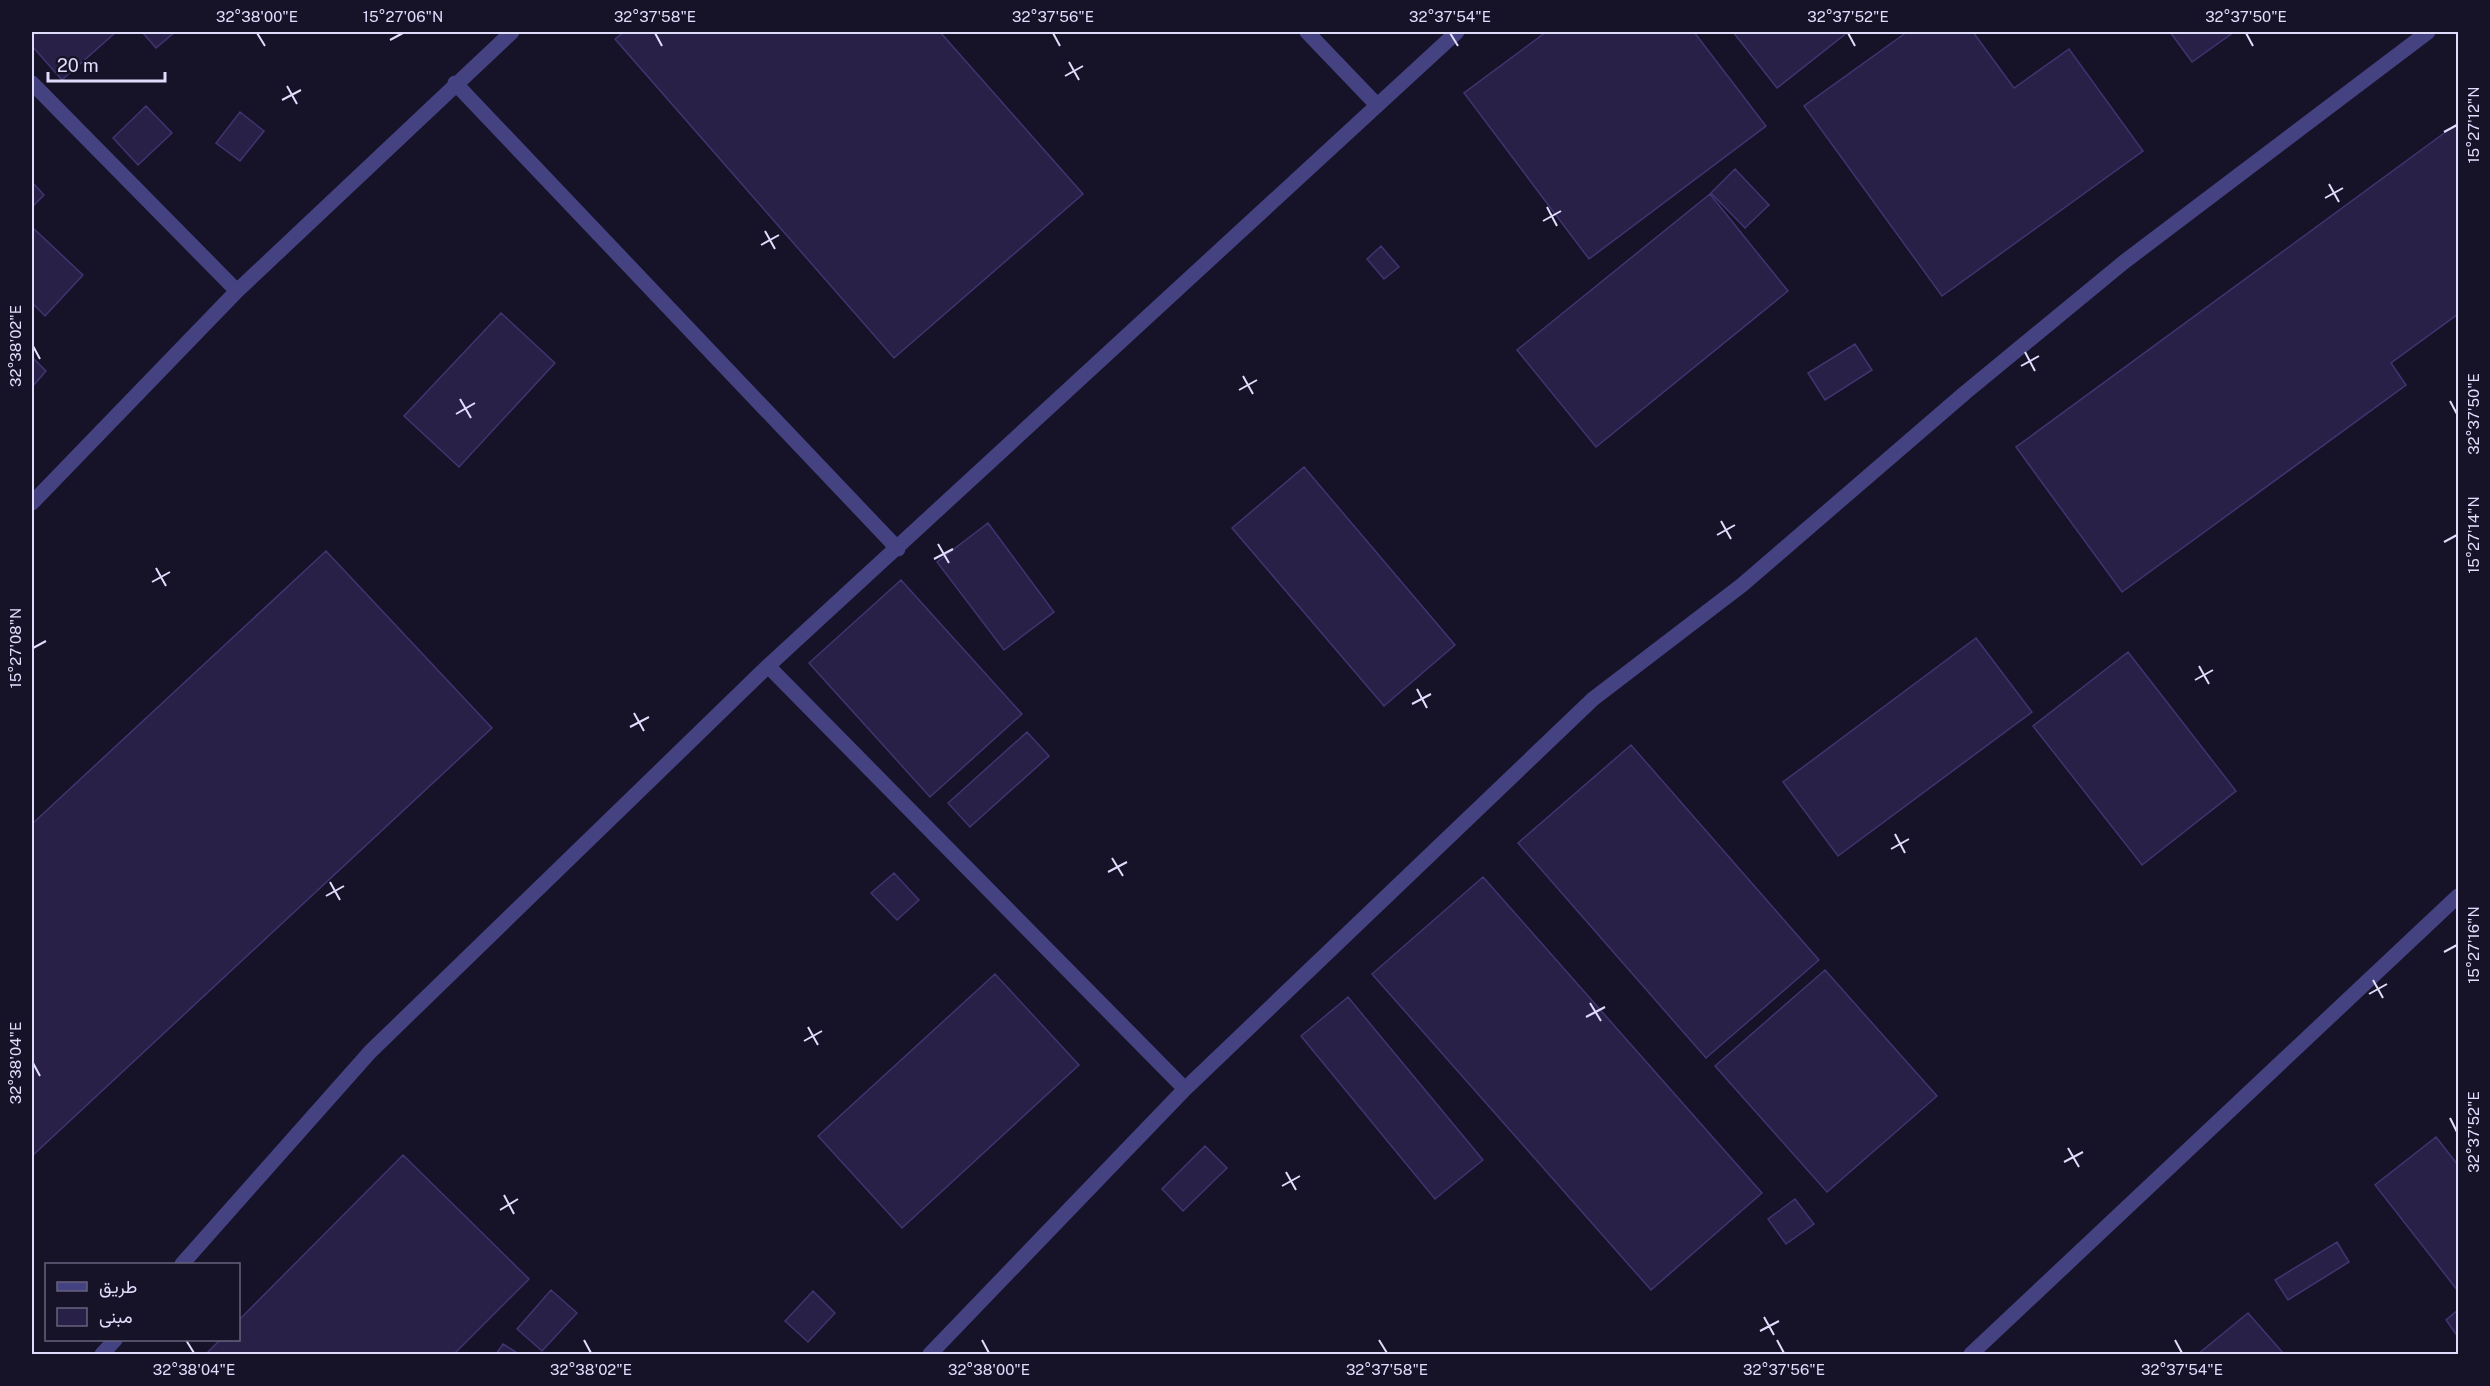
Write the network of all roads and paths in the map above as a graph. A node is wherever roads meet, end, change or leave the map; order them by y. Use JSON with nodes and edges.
{"nodes":[{"id":1,"x":512,"y":32,"type":"edge"},
{"id":2,"x":1307,"y":32,"type":"edge"},
{"id":3,"x":1457,"y":32,"type":"edge"},
{"id":4,"x":2428,"y":32,"type":"edge"},
{"id":5,"x":32,"y":82,"type":"edge"},
{"id":6,"x":455,"y":83,"type":"junction"},
{"id":7,"x":1376,"y":105,"type":"junction"},
{"id":8,"x":237,"y":291,"type":"junction"},
{"id":9,"x":32,"y":503,"type":"edge"},
{"id":10,"x":898,"y":549,"type":"junction"},
{"id":11,"x":768,"y":666,"type":"junction"},
{"id":12,"x":2458,"y":896,"type":"edge"},
{"id":13,"x":1185,"y":1089,"type":"junction"},
{"id":14,"x":183,"y":1263,"type":"edge"},
{"id":15,"x":114,"y":1341,"type":"edge"},
{"id":16,"x":102,"y":1354,"type":"edge"},
{"id":17,"x":930,"y":1354,"type":"edge"},
{"id":18,"x":1971,"y":1354,"type":"edge"}],
"edges":[{"from":1,"to":6,"type":"street"},
{"from":2,"to":7,"type":"street"},
{"from":3,"to":7,"type":"street"},
{"from":4,"to":13,"type":"street"},
{"from":5,"to":8,"type":"street"},
{"from":6,"to":8,"type":"street"},
{"from":6,"to":10,"type":"street"},
{"from":7,"to":10,"type":"street"},
{"from":8,"to":9,"type":"street"},
{"from":10,"to":11,"type":"street"},
{"from":11,"to":13,"type":"street"},
{"from":11,"to":14,"type":"street"},
{"from":12,"to":18,"type":"street"},
{"from":13,"to":17,"type":"street"},
{"from":15,"to":16,"type":"street"}]}
